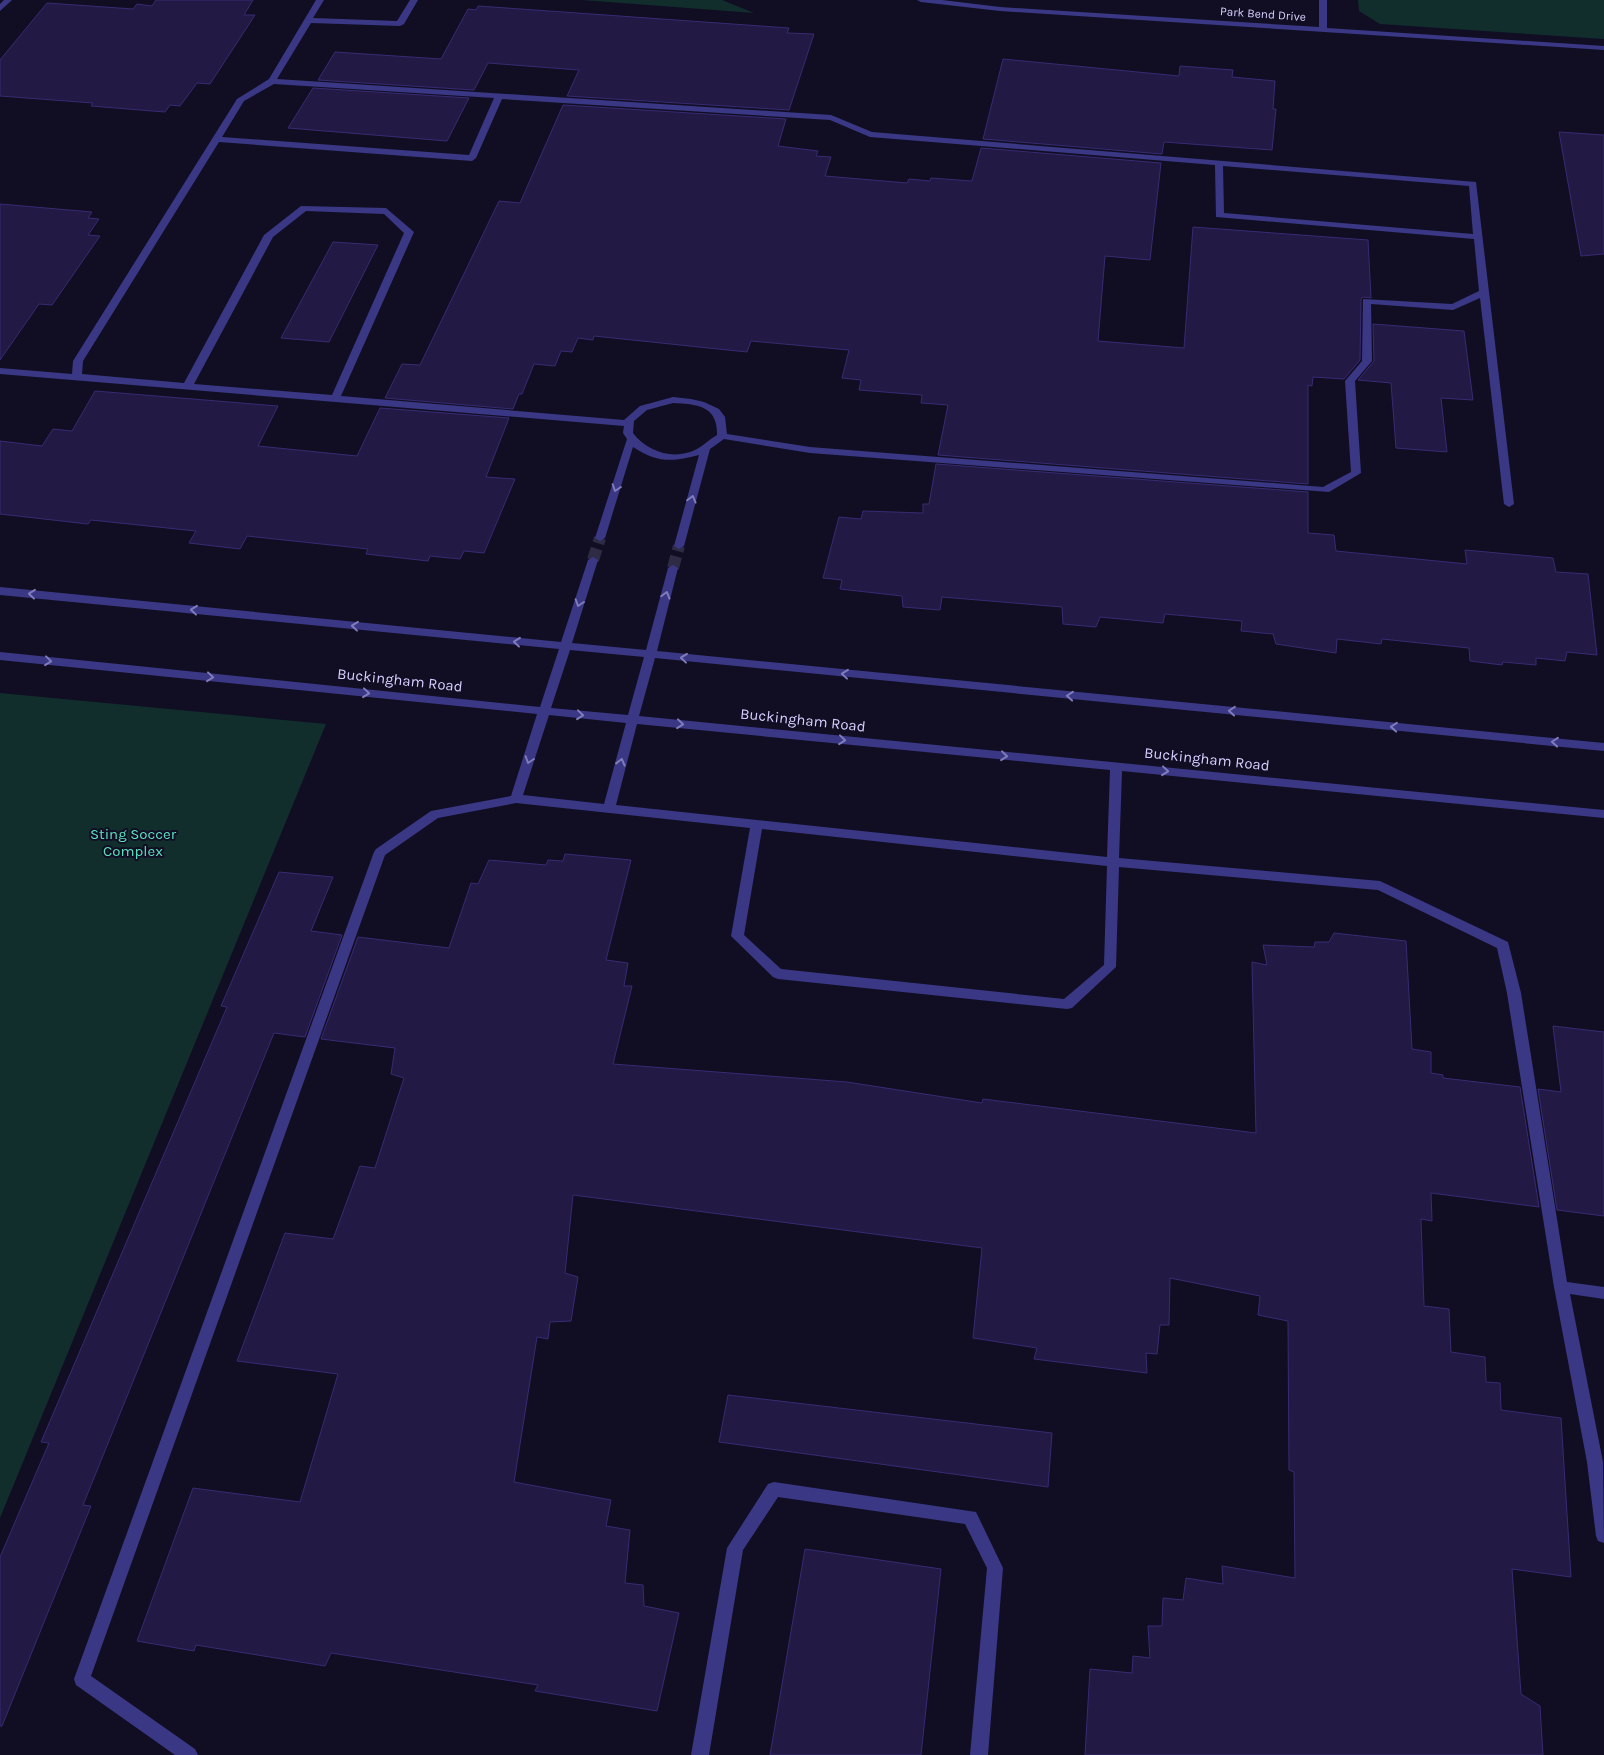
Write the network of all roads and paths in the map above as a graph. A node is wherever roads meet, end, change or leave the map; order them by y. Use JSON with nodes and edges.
{"nodes":[{"id":1,"x":8,"y":0,"type":"edge"},
{"id":2,"x":320,"y":0,"type":"edge"},
{"id":3,"x":414,"y":0,"type":"edge"},
{"id":4,"x":921,"y":0,"type":"edge"},
{"id":5,"x":1323,"y":0,"type":"edge"},
{"id":6,"x":0,"y":9,"type":"edge"},
{"id":7,"x":308,"y":20,"type":"junction"},
{"id":8,"x":1323,"y":30,"type":"junction"},
{"id":9,"x":1604,"y":48,"type":"edge"},
{"id":10,"x":272,"y":82,"type":"junction"},
{"id":11,"x":499,"y":96,"type":"junction"},
{"id":12,"x":216,"y":139,"type":"junction"},
{"id":13,"x":1219,"y":163,"type":"junction"},
{"id":14,"x":1479,"y":237,"type":"junction"},
{"id":15,"x":1484,"y":292,"type":"junction"},
{"id":16,"x":0,"y":371,"type":"edge"},
{"id":17,"x":77,"y":377,"type":"junction"},
{"id":18,"x":188,"y":386,"type":"junction"},
{"id":19,"x":336,"y":397,"type":"junction"},
{"id":20,"x":628,"y":423,"type":"junction"},
{"id":21,"x":722,"y":436,"type":"junction"},
{"id":22,"x":630,"y":441,"type":"junction"},
{"id":23,"x":706,"y":450,"type":"junction"},
{"id":24,"x":1509,"y":504,"type":"dead end"},
{"id":25,"x":600,"y":538,"type":"tunnel mouth"},
{"id":26,"x":680,"y":546,"type":"tunnel mouth"},
{"id":27,"x":593,"y":560,"type":"tunnel mouth"},
{"id":28,"x":673,"y":568,"type":"tunnel mouth"},
{"id":29,"x":0,"y":591,"type":"edge"},
{"id":30,"x":566,"y":647,"type":"junction"},
{"id":31,"x":649,"y":655,"type":"junction"},
{"id":32,"x":0,"y":656,"type":"edge"},
{"id":33,"x":545,"y":711,"type":"junction"},
{"id":34,"x":632,"y":720,"type":"junction"},
{"id":35,"x":1604,"y":747,"type":"edge"},
{"id":36,"x":1116,"y":767,"type":"junction"},
{"id":37,"x":516,"y":799,"type":"junction"},
{"id":38,"x":609,"y":809,"type":"junction"},
{"id":39,"x":1604,"y":814,"type":"edge"},
{"id":40,"x":757,"y":824,"type":"junction"},
{"id":41,"x":1113,"y":862,"type":"junction"},
{"id":42,"x":1561,"y":1287,"type":"junction"},
{"id":43,"x":1604,"y":1293,"type":"edge"},
{"id":44,"x":1604,"y":1536,"type":"edge"},
{"id":45,"x":190,"y":1755,"type":"edge"},
{"id":46,"x":700,"y":1755,"type":"edge"},
{"id":47,"x":979,"y":1755,"type":"edge"}],
"edges":[{"from":1,"to":6,"type":"street"},
{"from":2,"to":7,"type":"street"},
{"from":3,"to":7,"type":"street"},
{"from":4,"to":8,"type":"street","name":"Park Bend Drive"},
{"from":5,"to":8,"type":"street"},
{"from":7,"to":10,"type":"street"},
{"from":8,"to":9,"type":"street","name":"Park Bend Drive"},
{"from":10,"to":11,"type":"street"},
{"from":10,"to":12,"type":"street"},
{"from":11,"to":12,"type":"street"},
{"from":11,"to":13,"type":"street"},
{"from":12,"to":17,"type":"street"},
{"from":13,"to":14,"type":"street"},
{"from":13,"to":14,"type":"street"},
{"from":14,"to":15,"type":"street"},
{"from":15,"to":21,"type":"street"},
{"from":15,"to":24,"type":"street"},
{"from":16,"to":17,"type":"street"},
{"from":17,"to":18,"type":"street"},
{"from":18,"to":19,"type":"street"},
{"from":18,"to":19,"type":"street"},
{"from":19,"to":20,"type":"street"},
{"from":20,"to":21,"type":"street"},
{"from":20,"to":22,"type":"street"},
{"from":21,"to":23,"type":"street"},
{"from":22,"to":23,"type":"street"},
{"from":22,"to":25,"type":"street","one_way":true},
{"from":26,"to":23,"type":"street","one_way":true},
{"from":27,"to":30,"type":"street","one_way":true},
{"from":31,"to":28,"type":"street","one_way":true},
{"from":30,"to":29,"type":"street","one_way":true},
{"from":30,"to":31,"type":"street"},
{"from":30,"to":33,"type":"street"},
{"from":31,"to":34,"type":"street"},
{"from":35,"to":31,"type":"street","one_way":true},
{"from":32,"to":33,"type":"street","name":"Buckingham Road","one_way":true},
{"from":33,"to":34,"type":"street","name":"Buckingham Road","one_way":true},
{"from":33,"to":37,"type":"street","one_way":true},
{"from":34,"to":36,"type":"street","name":"Buckingham Road","one_way":true},
{"from":38,"to":34,"type":"street","one_way":true},
{"from":36,"to":39,"type":"street","name":"Buckingham Road","one_way":true},
{"from":36,"to":41,"type":"street"},
{"from":37,"to":38,"type":"street"},
{"from":37,"to":45,"type":"street"},
{"from":38,"to":40,"type":"street"},
{"from":40,"to":41,"type":"street"},
{"from":40,"to":41,"type":"street"},
{"from":41,"to":42,"type":"street"},
{"from":42,"to":43,"type":"street"},
{"from":42,"to":44,"type":"street"},
{"from":46,"to":47,"type":"street"}]}
